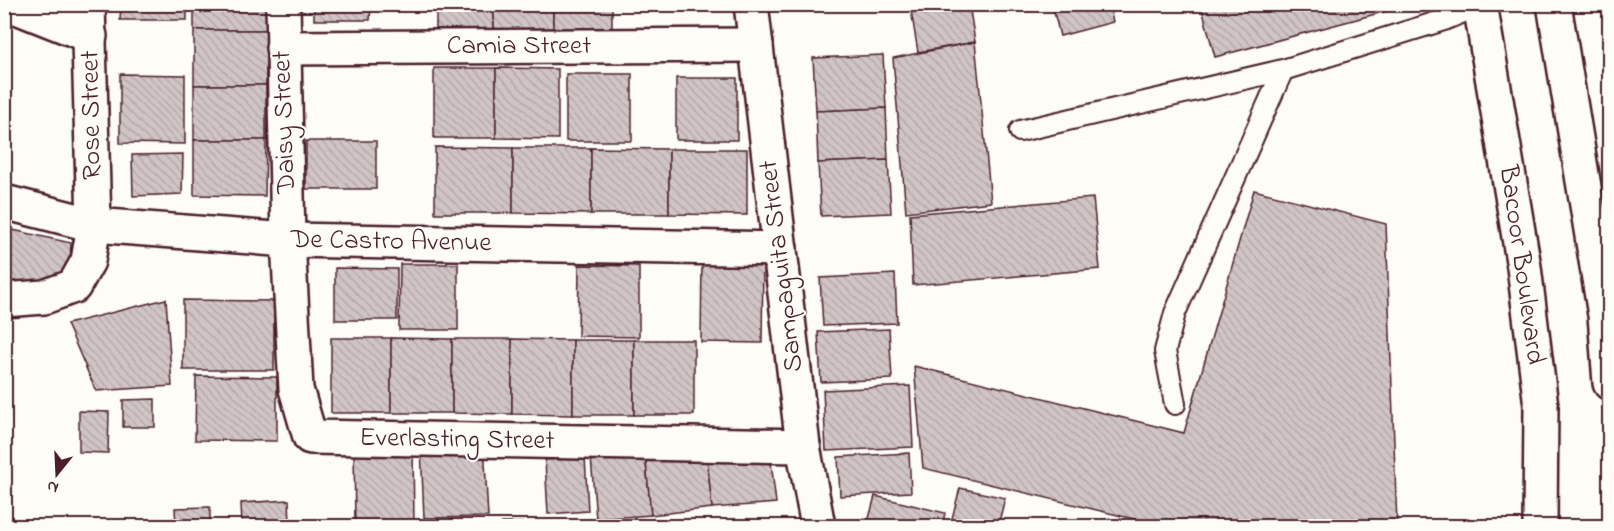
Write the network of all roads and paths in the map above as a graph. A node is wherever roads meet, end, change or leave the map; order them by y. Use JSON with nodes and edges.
{"nodes":[{"id":1,"x":9,"y":4,"type":"edge"},
{"id":2,"x":283,"y":4,"type":"edge"},
{"id":3,"x":751,"y":4,"type":"edge"},
{"id":4,"x":1554,"y":4,"type":"edge"},
{"id":5,"x":1480,"y":5,"type":"edge"},
{"id":6,"x":89,"y":20,"type":"edge"},
{"id":7,"x":756,"y":45,"type":"junction"},
{"id":8,"x":283,"y":48,"type":"junction"},
{"id":9,"x":1282,"y":70,"type":"junction"},
{"id":10,"x":1020,"y":131,"type":"dead end"},
{"id":11,"x":4,"y":202,"type":"edge"},
{"id":12,"x":94,"y":225,"type":"junction"},
{"id":13,"x":288,"y":240,"type":"junction"},
{"id":14,"x":780,"y":249,"type":"junction"},
{"id":15,"x":4,"y":300,"type":"edge"},
{"id":16,"x":1610,"y":383,"type":"edge"},
{"id":17,"x":1175,"y":404,"type":"dead end"},
{"id":18,"x":803,"y":446,"type":"junction"},
{"id":19,"x":818,"y":526,"type":"edge"},
{"id":20,"x":1540,"y":526,"type":"edge"}],
"edges":[{"from":1,"to":6,"type":"street"},
{"from":2,"to":8,"type":"street","name":"Daisy Street"},
{"from":3,"to":7,"type":"street","name":"Sampaguita Street"},
{"from":4,"to":16,"type":"street"},
{"from":5,"to":9,"type":"lane"},
{"from":5,"to":20,"type":"street","name":"Bacoor Boulevard"},
{"from":6,"to":12,"type":"street","name":"Rose Street"},
{"from":7,"to":8,"type":"street","name":"Camia Street"},
{"from":7,"to":14,"type":"street","name":"Sampaguita Street"},
{"from":8,"to":13,"type":"street","name":"Daisy Street"},
{"from":9,"to":10,"type":"lane"},
{"from":9,"to":17,"type":"lane"},
{"from":11,"to":12,"type":"street","name":"De Castro Avenue"},
{"from":12,"to":13,"type":"street","name":"De Castro Avenue"},
{"from":12,"to":15,"type":"street","name":"Rose Street"},
{"from":13,"to":14,"type":"street","name":"De Castro Avenue"},
{"from":13,"to":18,"type":"street","name":"Everlasting Street"},
{"from":14,"to":18,"type":"street","name":"Sampaguita Street"},
{"from":18,"to":19,"type":"street","name":"Sampaguita Street"}]}
